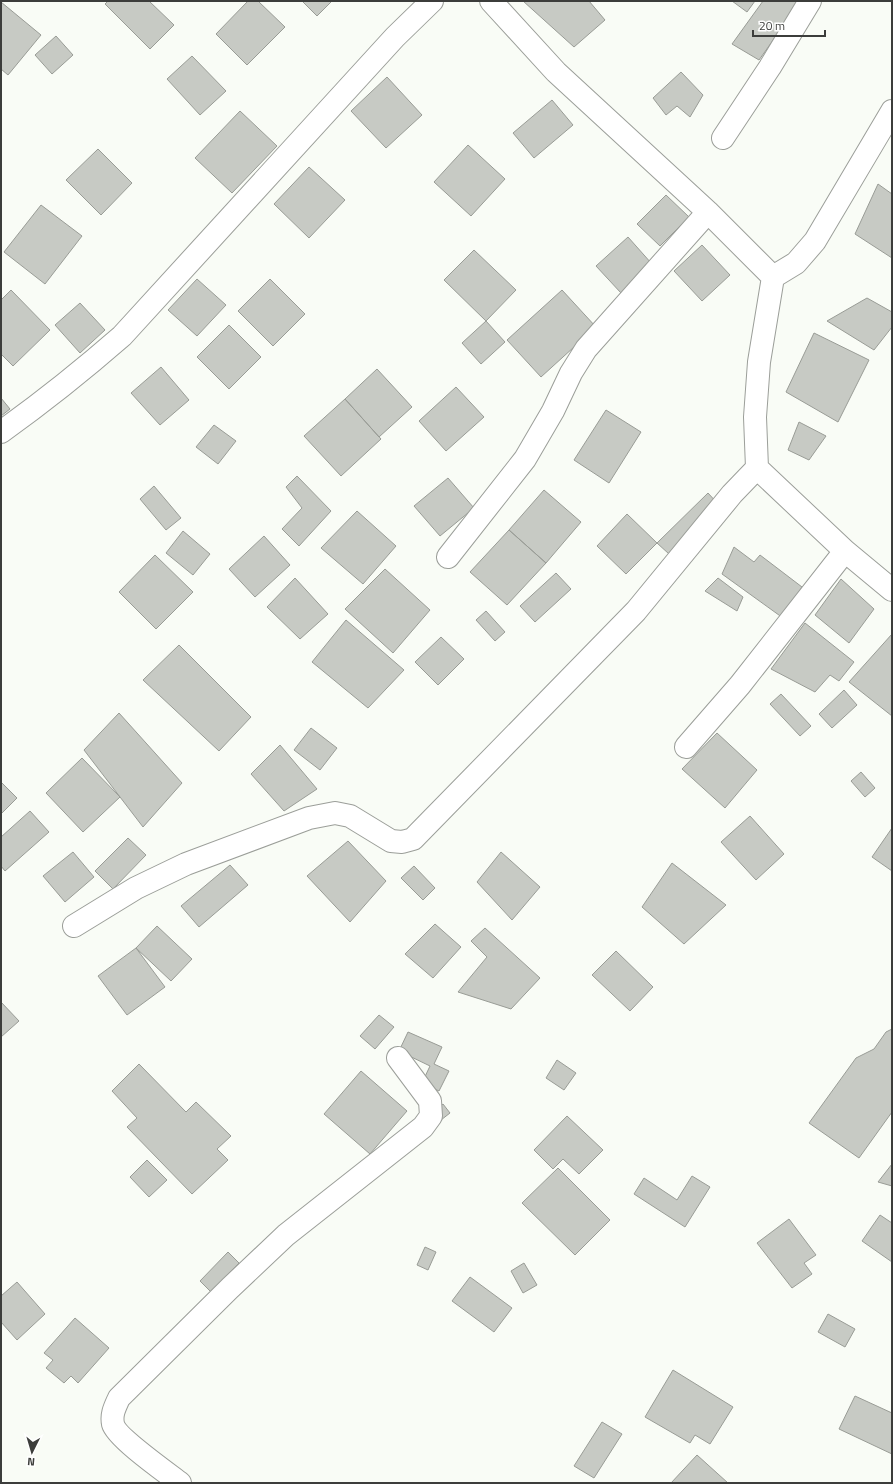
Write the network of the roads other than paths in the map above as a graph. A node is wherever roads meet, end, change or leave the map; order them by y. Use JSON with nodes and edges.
{"nodes":[{"id":1,"x":432,"y":1,"type":"edge"},
{"id":2,"x":491,"y":1,"type":"edge"},
{"id":3,"x":810,"y":1,"type":"edge"},
{"id":4,"x":892,"y":111,"type":"edge"},
{"id":5,"x":723,"y":138,"type":"dead end"},
{"id":6,"x":708,"y":212,"type":"junction"},
{"id":7,"x":773,"y":277,"type":"junction"},
{"id":8,"x":1,"y":432,"type":"edge"},
{"id":9,"x":757,"y":468,"type":"junction"},
{"id":10,"x":845,"y":551,"type":"junction"},
{"id":11,"x":448,"y":557,"type":"dead end"},
{"id":12,"x":892,"y":590,"type":"edge"},
{"id":13,"x":686,"y":747,"type":"dead end"},
{"id":14,"x":74,"y":926,"type":"dead end"},
{"id":15,"x":398,"y":1058,"type":"dead end"},
{"id":16,"x":180,"y":1483,"type":"edge"}],
"edges":[{"from":1,"to":8,"type":"street"},
{"from":2,"to":6,"type":"street"},
{"from":3,"to":5,"type":"street"},
{"from":4,"to":7,"type":"street"},
{"from":6,"to":7,"type":"street"},
{"from":6,"to":11,"type":"street"},
{"from":7,"to":9,"type":"street"},
{"from":9,"to":10,"type":"street"},
{"from":9,"to":14,"type":"street"},
{"from":10,"to":12,"type":"street"},
{"from":10,"to":13,"type":"street"},
{"from":15,"to":16,"type":"street"}]}
